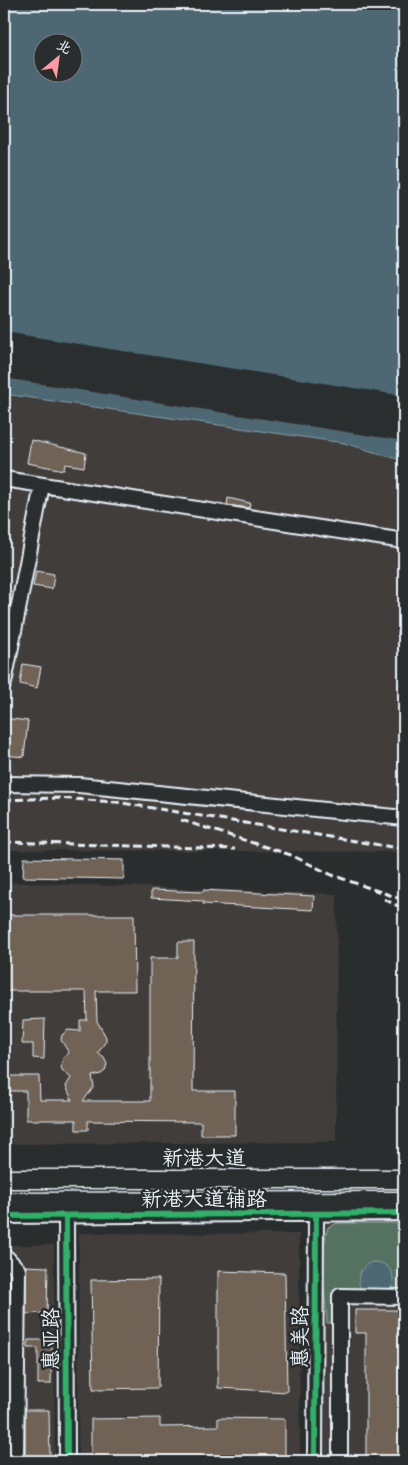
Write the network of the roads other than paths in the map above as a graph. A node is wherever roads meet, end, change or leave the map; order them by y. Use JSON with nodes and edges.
{"nodes":[{"id":1,"x":4,"y":480,"type":"edge"},
{"id":2,"x":42,"y":486,"type":"junction"},
{"id":3,"x":404,"y":541,"type":"edge"},
{"id":4,"x":6,"y":653,"type":"edge"},
{"id":5,"x":4,"y":683,"type":"edge"},
{"id":6,"x":4,"y":784,"type":"edge"},
{"id":7,"x":404,"y":818,"type":"edge"},
{"id":8,"x":4,"y":1179,"type":"edge"},
{"id":9,"x":404,"y":1179,"type":"edge"},
{"id":10,"x":404,"y":1200,"type":"edge"},
{"id":11,"x":4,"y":1202,"type":"edge"},
{"id":12,"x":404,"y":1213,"type":"edge"},
{"id":13,"x":316,"y":1214,"type":"junction"},
{"id":14,"x":4,"y":1216,"type":"edge"},
{"id":15,"x":66,"y":1216,"type":"junction"},
{"id":16,"x":4,"y":1258,"type":"edge"},
{"id":17,"x":404,"y":1296,"type":"edge"},
{"id":18,"x":16,"y":1461,"type":"edge"},
{"id":19,"x":67,"y":1461,"type":"edge"},
{"id":20,"x":315,"y":1461,"type":"edge"},
{"id":21,"x":340,"y":1461,"type":"edge"}],
"edges":[{"from":1,"to":2,"type":"street"},
{"from":2,"to":3,"type":"street"},
{"from":2,"to":4,"type":"street"},
{"from":4,"to":5,"type":"street"},
{"from":6,"to":7,"type":"street"},
{"from":8,"to":9,"type":"main road","name":"新港大道"},
{"from":10,"to":11,"type":"main road"},
{"from":12,"to":13,"type":"street","name":"新港大道辅路"},
{"from":13,"to":15,"type":"street","name":"新港大道辅路"},
{"from":13,"to":20,"type":"street","name":"惠美路"},
{"from":14,"to":15,"type":"street","name":"新港大道辅路"},
{"from":15,"to":19,"type":"street","name":"惠亚路"},
{"from":16,"to":18,"type":"street"},
{"from":17,"to":21,"type":"street"}]}
